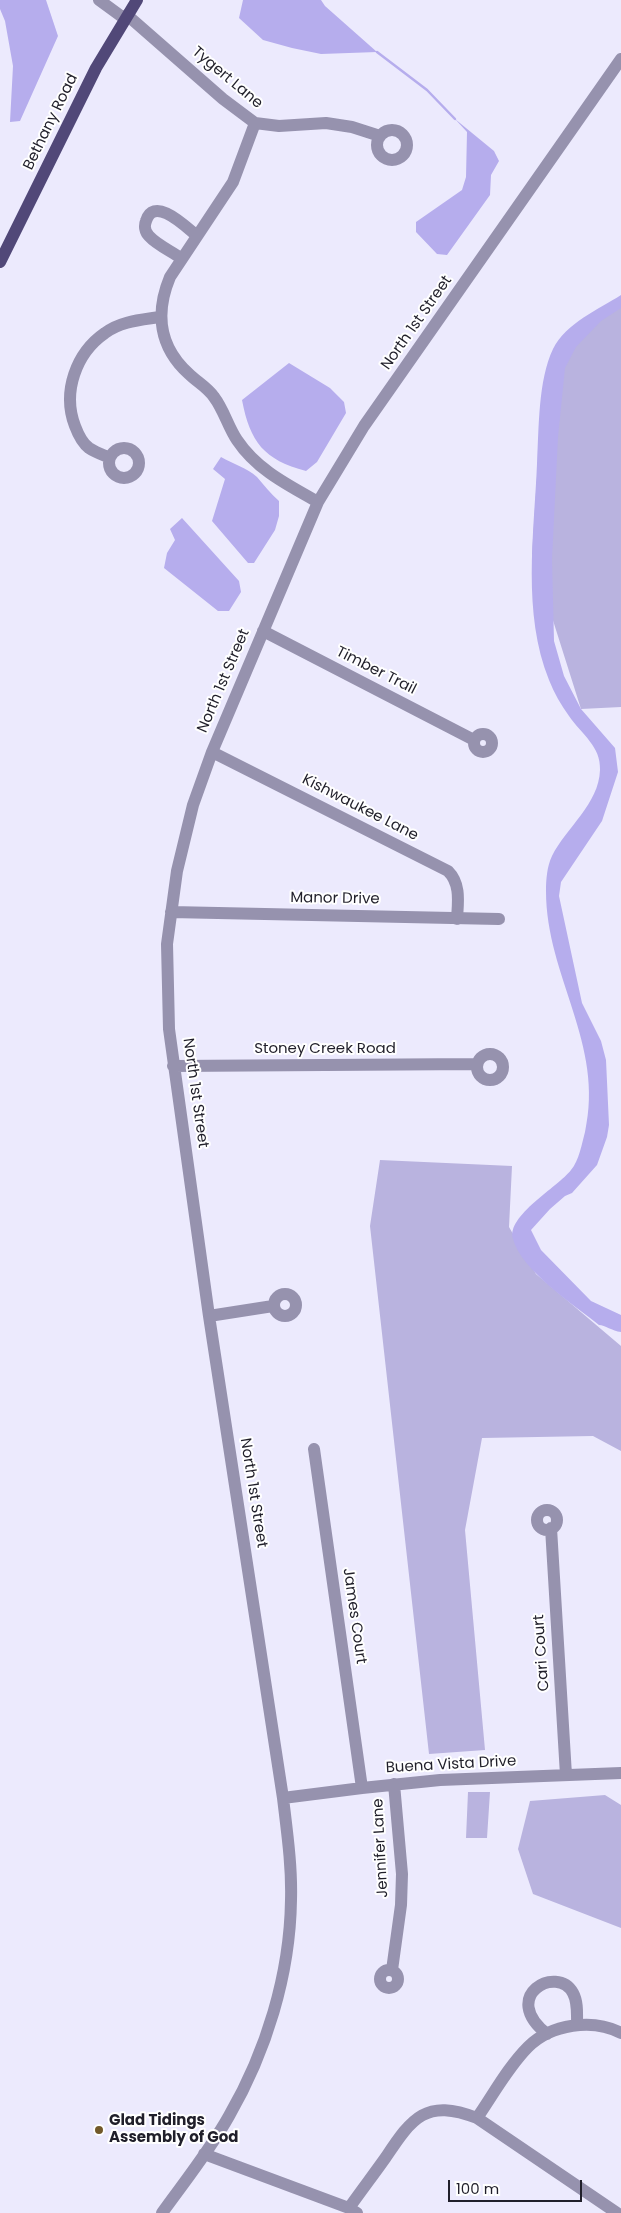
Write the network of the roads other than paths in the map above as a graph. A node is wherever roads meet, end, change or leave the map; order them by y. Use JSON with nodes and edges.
{"nodes":[{"id":1,"x":100,"y":0,"type":"edge"},
{"id":2,"x":133,"y":1,"type":"edge"},
{"id":3,"x":126,"y":17,"type":"junction"},
{"id":4,"x":621,"y":60,"type":"edge"},
{"id":5,"x":254,"y":123,"type":"junction"},
{"id":6,"x":380,"y":136,"type":"dead end"},
{"id":7,"x":196,"y":235,"type":"junction"},
{"id":8,"x":181,"y":258,"type":"junction"},
{"id":9,"x":0,"y":262,"type":"edge"},
{"id":10,"x":160,"y":317,"type":"junction"},
{"id":11,"x":110,"y":458,"type":"dead end"},
{"id":12,"x":318,"y":502,"type":"junction"},
{"id":13,"x":263,"y":631,"type":"junction"},
{"id":14,"x":474,"y":740,"type":"dead end"},
{"id":15,"x":212,"y":752,"type":"junction"},
{"id":16,"x":171,"y":912,"type":"junction"},
{"id":17,"x":457,"y":919,"type":"junction"},
{"id":18,"x":499,"y":919,"type":"dead end"},
{"id":19,"x":477,"y":1064,"type":"dead end"},
{"id":20,"x":173,"y":1066,"type":"junction"},
{"id":21,"x":274,"y":1306,"type":"dead end"},
{"id":22,"x":209,"y":1316,"type":"junction"},
{"id":23,"x":314,"y":1449,"type":"dead end"},
{"id":24,"x":551,"y":1528,"type":"dead end"},
{"id":25,"x":621,"y":1773,"type":"edge"},
{"id":26,"x":566,"y":1775,"type":"junction"},
{"id":27,"x":394,"y":1784,"type":"junction"},
{"id":28,"x":362,"y":1788,"type":"junction"},
{"id":29,"x":283,"y":1798,"type":"junction"},
{"id":30,"x":392,"y":1970,"type":"dead end"},
{"id":31,"x":577,"y":2024,"type":"junction"},
{"id":32,"x":621,"y":2033,"type":"edge"},
{"id":33,"x":547,"y":2034,"type":"junction"},
{"id":34,"x":477,"y":2118,"type":"junction"},
{"id":35,"x":204,"y":2154,"type":"junction"},
{"id":36,"x":353,"y":2210,"type":"edge"},
{"id":37,"x":162,"y":2213,"type":"edge"},
{"id":38,"x":617,"y":2213,"type":"edge"}],
"edges":[{"from":1,"to":3,"type":"street","name":"Tygert Lane"},
{"from":2,"to":3,"type":"main road","name":"Bethany Road"},
{"from":3,"to":5,"type":"street","name":"Tygert Lane"},
{"from":3,"to":9,"type":"main road","name":"Bethany Road"},
{"from":4,"to":12,"type":"street","name":"North 1st Street"},
{"from":5,"to":6,"type":"street","name":"Tygert Lane"},
{"from":5,"to":7,"type":"street"},
{"from":7,"to":8,"type":"street"},
{"from":7,"to":8,"type":"street"},
{"from":8,"to":10,"type":"street"},
{"from":10,"to":11,"type":"street"},
{"from":10,"to":12,"type":"street"},
{"from":12,"to":13,"type":"street","name":"North 1st Street"},
{"from":13,"to":14,"type":"street","name":"Timber Trail"},
{"from":13,"to":15,"type":"street","name":"North 1st Street"},
{"from":15,"to":16,"type":"street","name":"North 1st Street"},
{"from":15,"to":17,"type":"street","name":"Kishwaukee Lane"},
{"from":16,"to":17,"type":"street","name":"Manor Drive"},
{"from":16,"to":20,"type":"street","name":"North 1st Street"},
{"from":17,"to":18,"type":"street","name":"Manor Drive"},
{"from":19,"to":20,"type":"street","name":"Stoney Creek Road"},
{"from":20,"to":22,"type":"street","name":"North 1st Street"},
{"from":21,"to":22,"type":"street"},
{"from":22,"to":29,"type":"street","name":"North 1st Street"},
{"from":23,"to":28,"type":"street","name":"James Court"},
{"from":24,"to":26,"type":"street","name":"Cari Court"},
{"from":25,"to":26,"type":"street","name":"Buena Vista Drive"},
{"from":26,"to":27,"type":"street","name":"Buena Vista Drive"},
{"from":27,"to":28,"type":"street","name":"Buena Vista Drive"},
{"from":27,"to":30,"type":"street","name":"Jennifer Lane"},
{"from":28,"to":29,"type":"street","name":"Buena Vista Drive"},
{"from":29,"to":35,"type":"street","name":"North 1st Street"},
{"from":31,"to":32,"type":"street"},
{"from":31,"to":33,"type":"street"},
{"from":31,"to":33,"type":"street"},
{"from":33,"to":34,"type":"street"},
{"from":34,"to":36,"type":"street"},
{"from":34,"to":38,"type":"street"},
{"from":35,"to":36,"type":"street"},
{"from":35,"to":37,"type":"street","name":"North 1st Street"}]}
